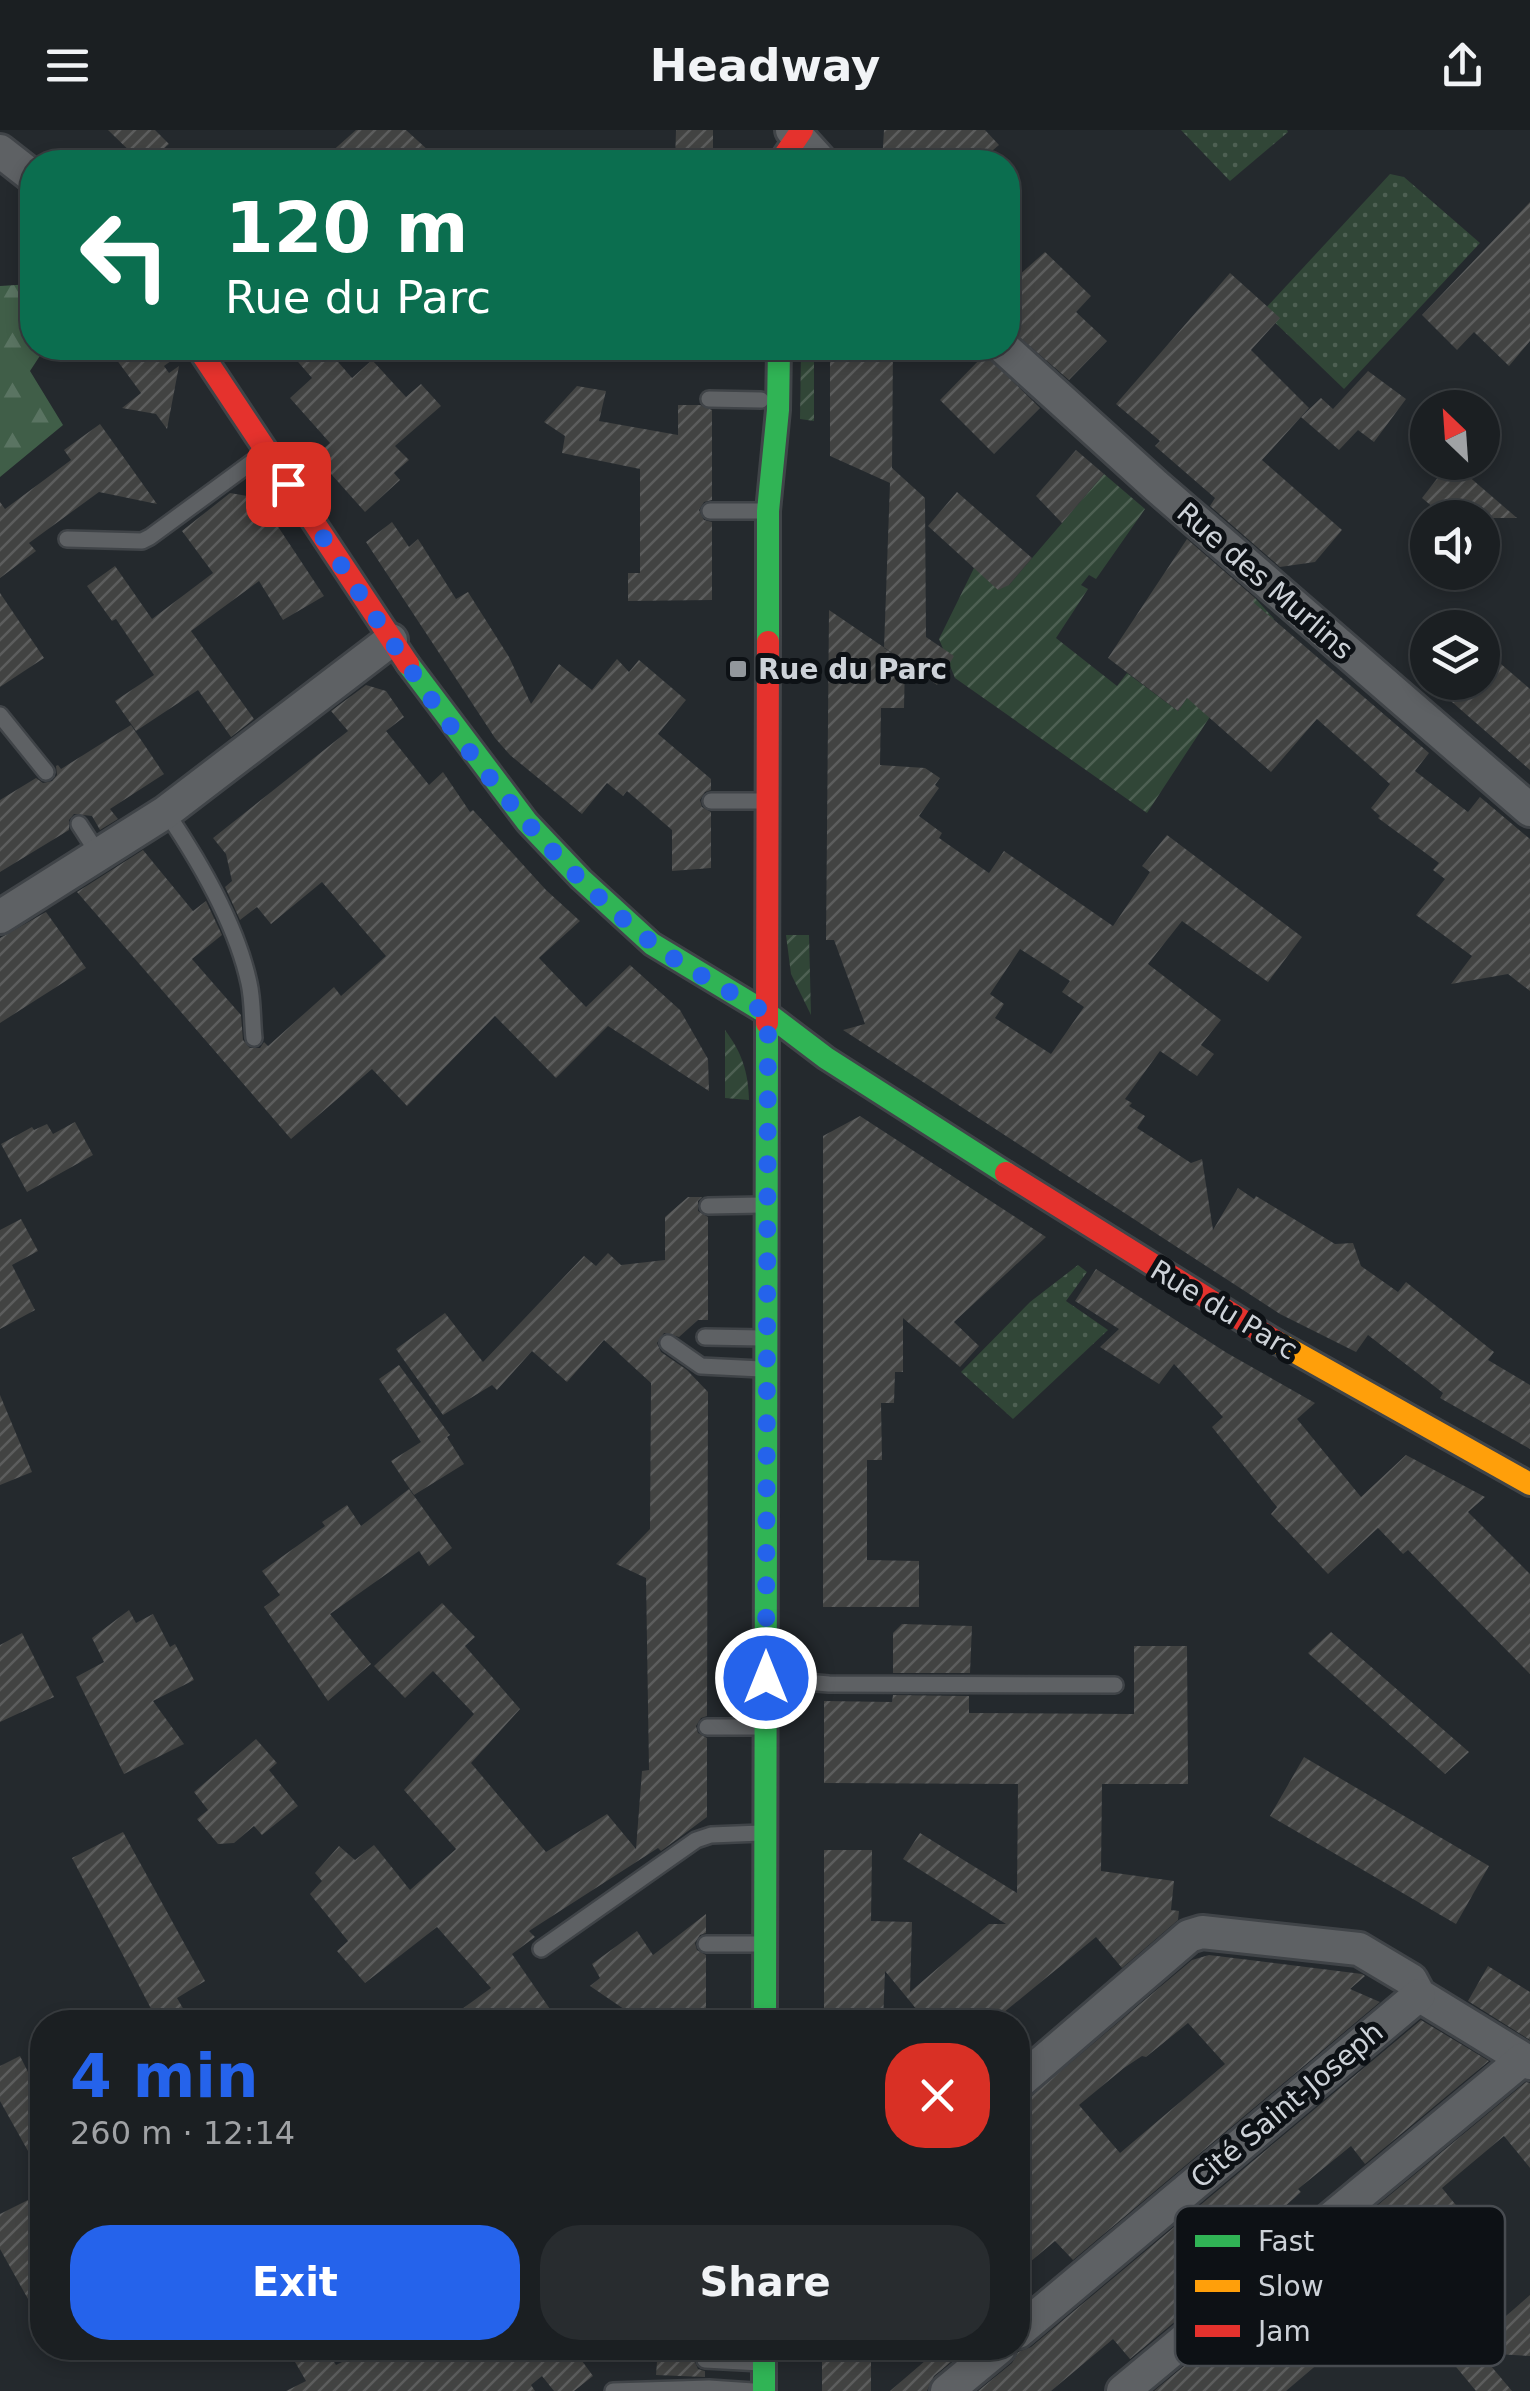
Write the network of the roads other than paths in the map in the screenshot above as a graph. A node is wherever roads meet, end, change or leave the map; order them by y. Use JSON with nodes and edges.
{"nodes":[{"id":1,"x":0,"y":151,"type":"edge"},
{"id":2,"x":20,"y":167,"type":"edge"},
{"id":3,"x":206,"y":360,"type":"edge"},
{"id":4,"x":761,"y":360,"type":"edge"},
{"id":5,"x":779,"y":360,"type":"edge"},
{"id":6,"x":793,"y":360,"type":"edge"},
{"id":7,"x":1017,"y":360,"type":"edge"},
{"id":8,"x":709,"y":399,"type":"dead end"},
{"id":9,"x":761,"y":400,"type":"junction"},
{"id":10,"x":266,"y":451,"type":"junction"},
{"id":11,"x":768,"y":486,"type":"junction"},
{"id":12,"x":768,"y":511,"type":"junction"},
{"id":13,"x":710,"y":512,"type":"dead end"},
{"id":14,"x":67,"y":540,"type":"dead end"},
{"id":15,"x":391,"y":640,"type":"junction"},
{"id":16,"x":0,"y":715,"type":"edge"},
{"id":17,"x":46,"y":772,"type":"dead end"},
{"id":18,"x":711,"y":802,"type":"dead end"},
{"id":19,"x":768,"y":802,"type":"junction"},
{"id":20,"x":1530,"y":810,"type":"edge"},
{"id":21,"x":166,"y":812,"type":"junction"},
{"id":22,"x":79,"y":824,"type":"dead end"},
{"id":23,"x":99,"y":854,"type":"junction"},
{"id":24,"x":0,"y":917,"type":"edge"},
{"id":25,"x":768,"y":1014,"type":"junction"},
{"id":26,"x":254,"y":1038,"type":"dead end"},
{"id":27,"x":766,"y":1205,"type":"junction"},
{"id":28,"x":708,"y":1206,"type":"dead end"},
{"id":29,"x":705,"y":1338,"type":"dead end"},
{"id":30,"x":766,"y":1338,"type":"junction"},
{"id":31,"x":671,"y":1346,"type":"dead end"},
{"id":32,"x":765,"y":1368,"type":"junction"},
{"id":33,"x":1530,"y":1484,"type":"edge"},
{"id":34,"x":766,"y":1678,"type":"junction"},
{"id":35,"x":1115,"y":1685,"type":"dead end"},
{"id":36,"x":765,"y":1727,"type":"junction"},
{"id":37,"x":707,"y":1728,"type":"dead end"},
{"id":38,"x":766,"y":1833,"type":"junction"},
{"id":39,"x":706,"y":1944,"type":"dead end"},
{"id":40,"x":766,"y":1944,"type":"junction"},
{"id":41,"x":541,"y":1948,"type":"dead end"},
{"id":42,"x":1419,"y":1995,"type":"junction"},
{"id":43,"x":765,"y":2010,"type":"edge"},
{"id":44,"x":1526,"y":2061,"type":"edge"},
{"id":45,"x":1030,"y":2072,"type":"edge"},
{"id":46,"x":1349,"y":2206,"type":"edge"},
{"id":47,"x":1030,"y":2322,"type":"edge"},
{"id":48,"x":1175,"y":2348,"type":"edge"},
{"id":49,"x":764,"y":2360,"type":"edge"},
{"id":50,"x":984,"y":2360,"type":"edge"},
{"id":51,"x":613,"y":2391,"type":"edge"},
{"id":52,"x":753,"y":2391,"type":"edge"},
{"id":53,"x":764,"y":2391,"type":"edge"},
{"id":54,"x":947,"y":2391,"type":"edge"},
{"id":55,"x":1123,"y":2391,"type":"edge"}],
"edges":[{"from":1,"to":2,"type":"street"},
{"from":3,"to":10,"type":"main road","name":"Rue du Parc"},
{"from":4,"to":9,"type":"main road"},
{"from":5,"to":11,"type":"main road"},
{"from":6,"to":11,"type":"main road"},
{"from":7,"to":20,"type":"street","name":"Rue des Murlins"},
{"from":8,"to":9,"type":"lane"},
{"from":9,"to":11,"type":"main road"},
{"from":10,"to":14,"type":"lane"},
{"from":10,"to":15,"type":"main road","name":"Rue du Parc"},
{"from":11,"to":12,"type":"main road"},
{"from":12,"to":13,"type":"lane"},
{"from":12,"to":19,"type":"main road"},
{"from":15,"to":21,"type":"street"},
{"from":15,"to":25,"type":"main road","name":"Rue du Parc"},
{"from":16,"to":17,"type":"lane"},
{"from":18,"to":19,"type":"lane"},
{"from":19,"to":25,"type":"main road"},
{"from":21,"to":23,"type":"street"},
{"from":21,"to":26,"type":"lane"},
{"from":22,"to":23,"type":"lane"},
{"from":23,"to":24,"type":"street"},
{"from":25,"to":27,"type":"main road"},
{"from":25,"to":33,"type":"main road","name":"Rue du Parc"},
{"from":27,"to":28,"type":"lane"},
{"from":27,"to":30,"type":"main road"},
{"from":29,"to":30,"type":"lane"},
{"from":30,"to":32,"type":"main road"},
{"from":31,"to":32,"type":"lane"},
{"from":32,"to":34,"type":"main road"},
{"from":34,"to":35,"type":"lane"},
{"from":34,"to":36,"type":"main road"},
{"from":36,"to":37,"type":"lane"},
{"from":36,"to":38,"type":"main road"},
{"from":38,"to":40,"type":"main road"},
{"from":38,"to":41,"type":"lane"},
{"from":39,"to":40,"type":"lane"},
{"from":40,"to":43,"type":"main road"},
{"from":42,"to":44,"type":"street"},
{"from":42,"to":45,"type":"street"},
{"from":42,"to":47,"type":"street","name":"Cité Saint-Joseph"},
{"from":44,"to":46,"type":"street"},
{"from":48,"to":55,"type":"street"},
{"from":49,"to":53,"type":"main road"},
{"from":50,"to":54,"type":"street"},
{"from":51,"to":52,"type":"lane"}]}
